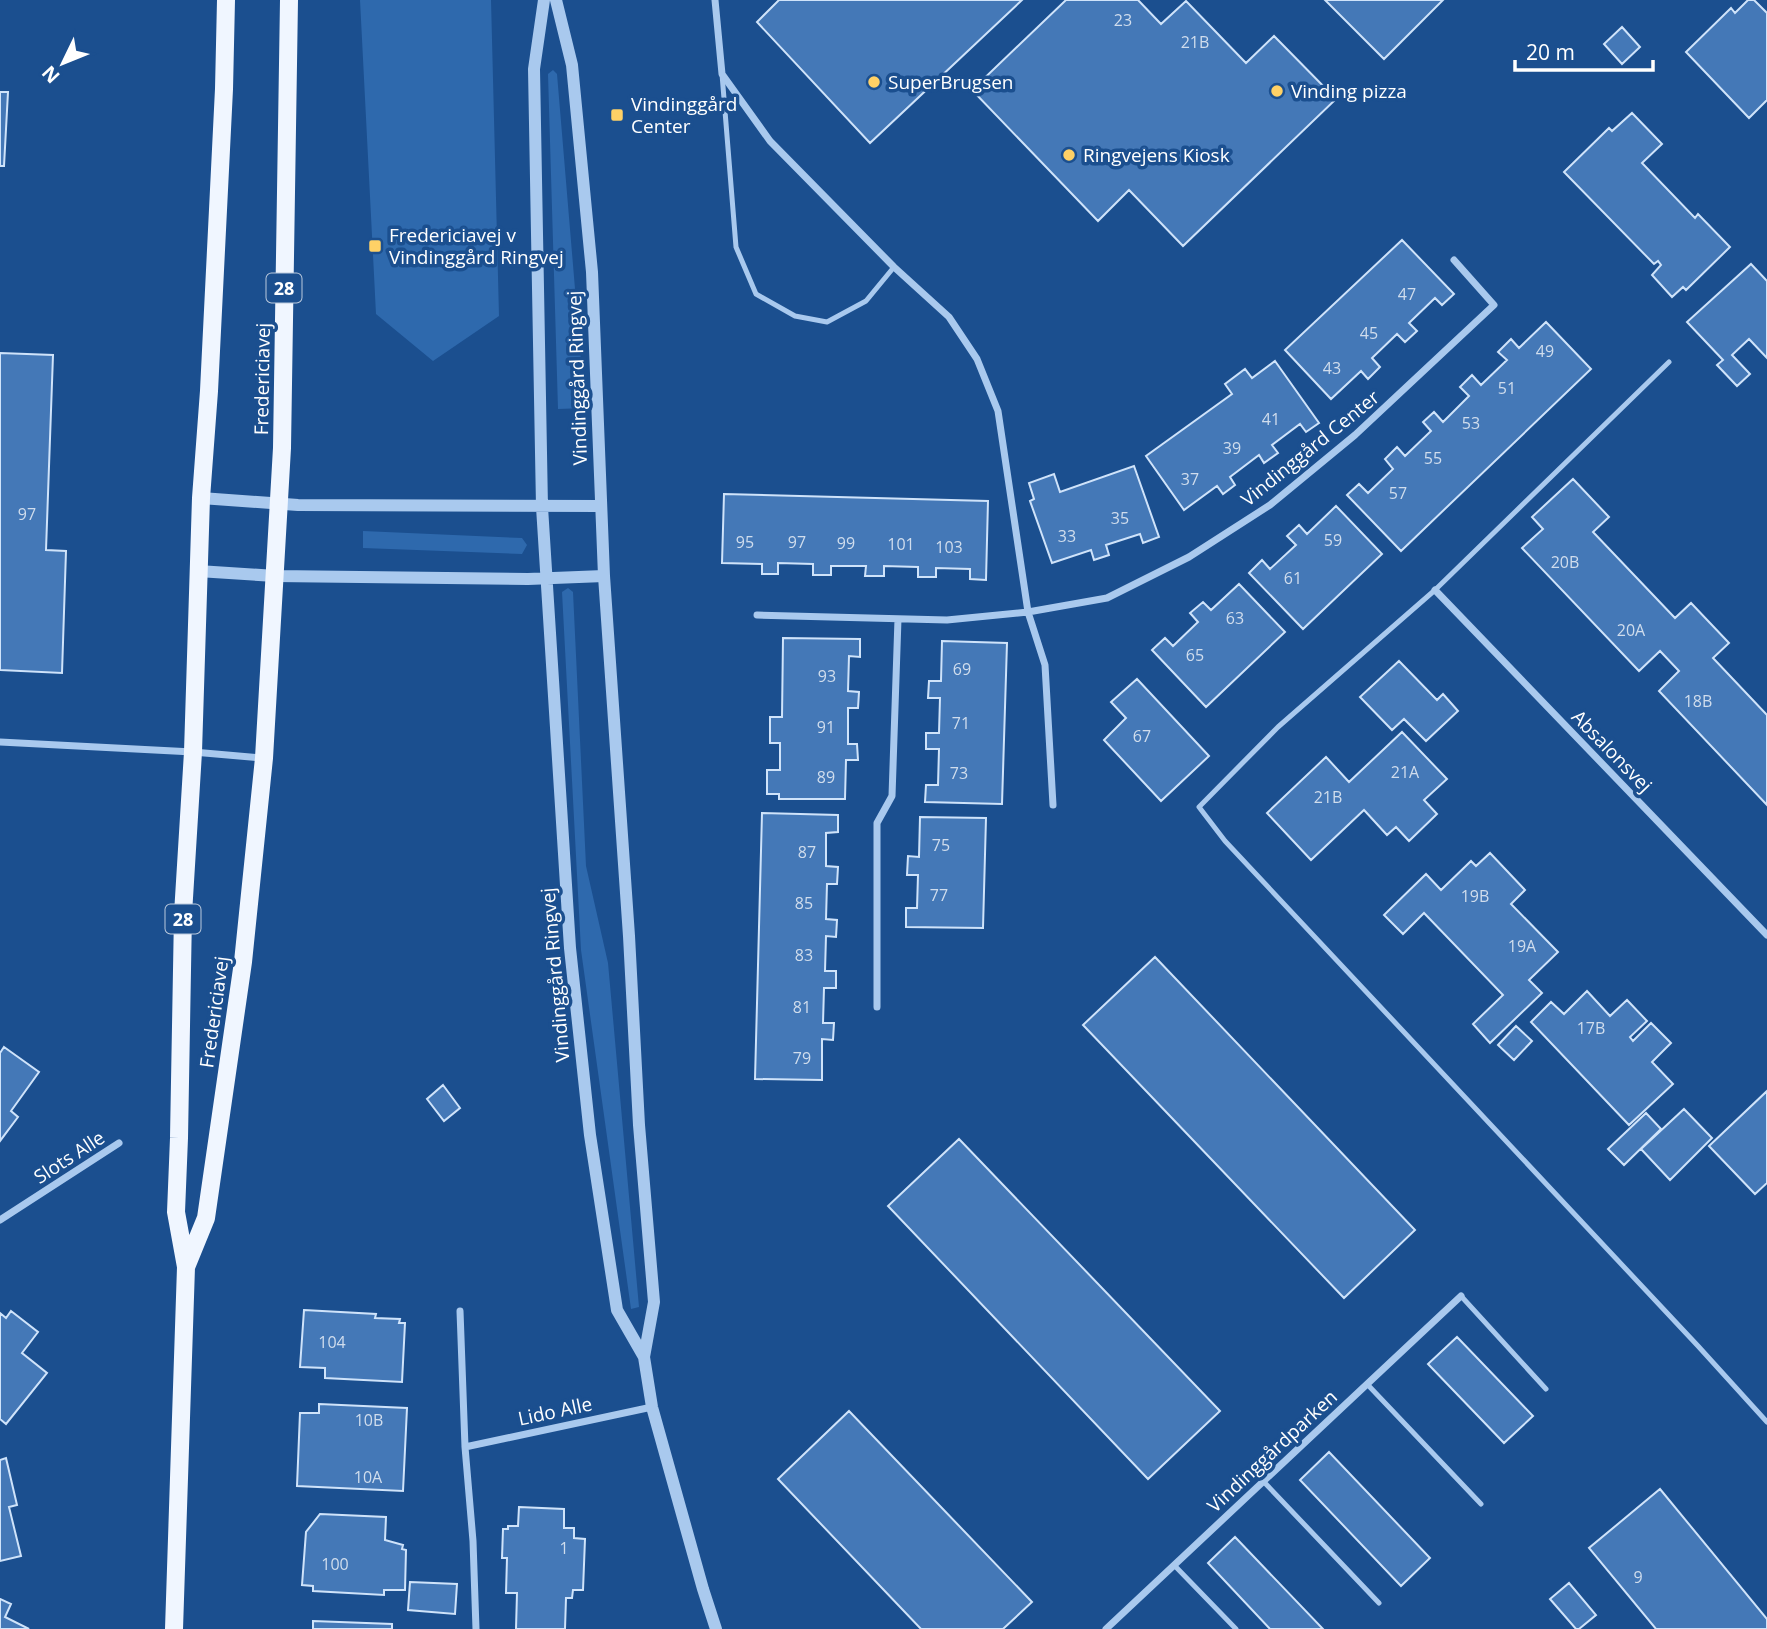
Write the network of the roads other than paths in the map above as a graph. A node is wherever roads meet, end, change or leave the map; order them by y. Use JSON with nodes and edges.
{"nodes":[{"id":1,"x":226,"y":0,"type":"edge"},
{"id":2,"x":289,"y":0,"type":"edge"},
{"id":3,"x":544,"y":0,"type":"edge"},
{"id":4,"x":556,"y":0,"type":"edge"},
{"id":5,"x":715,"y":0,"type":"edge"},
{"id":6,"x":722,"y":74,"type":"junction"},
{"id":7,"x":1454,"y":260,"type":"dead end"},
{"id":8,"x":894,"y":267,"type":"junction"},
{"id":9,"x":1669,"y":362,"type":"dead end"},
{"id":10,"x":201,"y":498,"type":"junction"},
{"id":11,"x":279,"y":504,"type":"junction"},
{"id":12,"x":601,"y":506,"type":"junction"},
{"id":13,"x":541,"y":507,"type":"junction"},
{"id":14,"x":198,"y":571,"type":"junction"},
{"id":15,"x":275,"y":576,"type":"junction"},
{"id":16,"x":604,"y":576,"type":"junction"},
{"id":17,"x":546,"y":579,"type":"junction"},
{"id":18,"x":1435,"y":590,"type":"junction"},
{"id":19,"x":1028,"y":612,"type":"junction"},
{"id":20,"x":757,"y":615,"type":"dead end"},
{"id":21,"x":898,"y":619,"type":"junction"},
{"id":22,"x":0,"y":742,"type":"edge"},
{"id":23,"x":193,"y":752,"type":"junction"},
{"id":24,"x":264,"y":758,"type":"junction"},
{"id":25,"x":1053,"y":805,"type":"dead end"},
{"id":26,"x":1767,"y":935,"type":"edge"},
{"id":27,"x":877,"y":1007,"type":"dead end"},
{"id":28,"x":119,"y":1143,"type":"dead end"},
{"id":29,"x":0,"y":1220,"type":"edge"},
{"id":30,"x":186,"y":1267,"type":"junction"},
{"id":31,"x":1461,"y":1296,"type":"joint"},
{"id":32,"x":460,"y":1311,"type":"dead end"},
{"id":33,"x":644,"y":1357,"type":"junction"},
{"id":34,"x":1367,"y":1384,"type":"junction"},
{"id":35,"x":1546,"y":1389,"type":"dead end"},
{"id":36,"x":652,"y":1407,"type":"junction"},
{"id":37,"x":1767,"y":1422,"type":"edge"},
{"id":38,"x":465,"y":1447,"type":"junction"},
{"id":39,"x":1263,"y":1481,"type":"junction"},
{"id":40,"x":1481,"y":1504,"type":"dead end"},
{"id":41,"x":1174,"y":1565,"type":"junction"},
{"id":42,"x":1380,"y":1603,"type":"dead end"},
{"id":43,"x":174,"y":1629,"type":"edge"},
{"id":44,"x":477,"y":1629,"type":"edge"},
{"id":45,"x":716,"y":1629,"type":"edge"},
{"id":46,"x":1106,"y":1629,"type":"edge"},
{"id":47,"x":1236,"y":1629,"type":"edge"}],
"edges":[{"from":1,"to":10,"type":"main road","name":"Fredericiavej","number":"28"},
{"from":2,"to":11,"type":"main road","name":"Fredericiavej","number":"28"},
{"from":3,"to":13,"type":"street","name":"Vindinggård Ringvej"},
{"from":4,"to":12,"type":"street","name":"Vindinggård Ringvej"},
{"from":5,"to":6,"type":"street"},
{"from":6,"to":8,"type":"street"},
{"from":6,"to":8,"type":"lane"},
{"from":7,"to":19,"type":"street","name":"Vindinggård Center"},
{"from":8,"to":19,"type":"street"},
{"from":9,"to":18,"type":"lane"},
{"from":10,"to":11,"type":"street"},
{"from":10,"to":14,"type":"main road","name":"Fredericiavej","number":"28"},
{"from":11,"to":13,"type":"street"},
{"from":11,"to":15,"type":"main road","name":"Fredericiavej","number":"28"},
{"from":12,"to":13,"type":"street"},
{"from":12,"to":16,"type":"street","name":"Vindinggård Ringvej"},
{"from":13,"to":17,"type":"street","name":"Vindinggård Ringvej"},
{"from":14,"to":15,"type":"street"},
{"from":14,"to":23,"type":"main road","name":"Fredericiavej","number":"28"},
{"from":15,"to":17,"type":"street"},
{"from":15,"to":24,"type":"main road","name":"Fredericiavej","number":"28"},
{"from":16,"to":17,"type":"street"},
{"from":16,"to":33,"type":"street","name":"Vindinggård Ringvej"},
{"from":17,"to":33,"type":"street","name":"Vindinggård Ringvej"},
{"from":18,"to":26,"type":"street","name":"Absalonsvej"},
{"from":18,"to":37,"type":"lane"},
{"from":19,"to":21,"type":"street","name":"Vindinggård Center"},
{"from":19,"to":25,"type":"street"},
{"from":20,"to":21,"type":"street","name":"Vindinggård Center"},
{"from":21,"to":27,"type":"street"},
{"from":22,"to":23,"type":"street"},
{"from":23,"to":24,"type":"street"},
{"from":23,"to":30,"type":"main road","name":"Fredericiavej","number":"28"},
{"from":24,"to":30,"type":"main road","name":"Fredericiavej","number":"28"},
{"from":28,"to":29,"type":"street","name":"Slots Alle"},
{"from":30,"to":43,"type":"main road","name":"Fredericiavej","number":"28"},
{"from":31,"to":34,"type":"street","name":"Vindinggårdparken"},
{"from":31,"to":35,"type":"lane"},
{"from":32,"to":38,"type":"street"},
{"from":33,"to":36,"type":"street","name":"Vindinggård Ringvej"},
{"from":34,"to":39,"type":"street","name":"Vindinggårdparken"},
{"from":34,"to":40,"type":"lane"},
{"from":36,"to":38,"type":"street","name":"Lido Alle"},
{"from":36,"to":45,"type":"street","name":"Vindinggård Ringvej"},
{"from":38,"to":44,"type":"street"},
{"from":39,"to":41,"type":"street","name":"Vindinggårdparken"},
{"from":39,"to":42,"type":"lane"},
{"from":41,"to":46,"type":"street","name":"Vindinggårdparken"},
{"from":41,"to":47,"type":"lane"}]}
